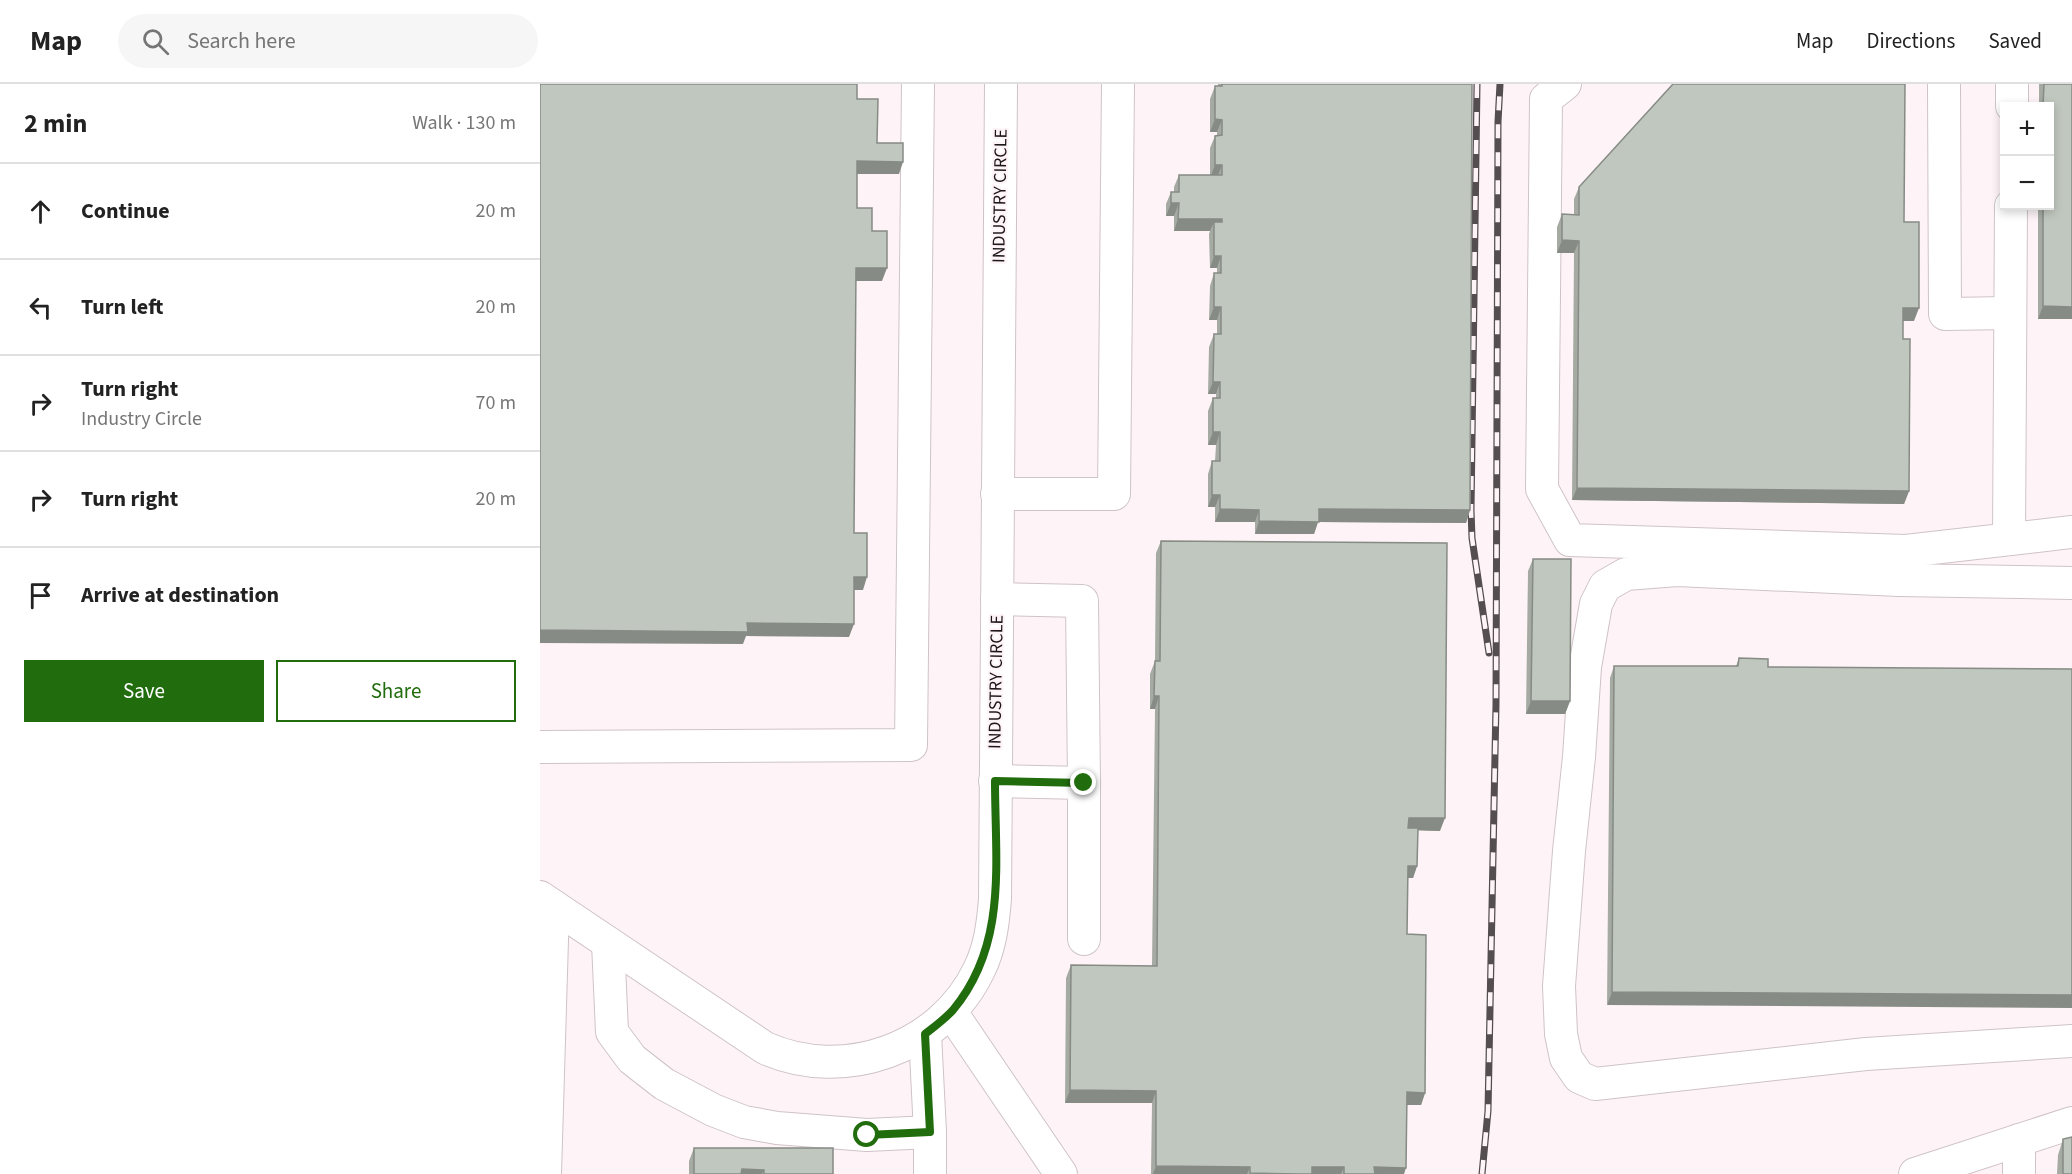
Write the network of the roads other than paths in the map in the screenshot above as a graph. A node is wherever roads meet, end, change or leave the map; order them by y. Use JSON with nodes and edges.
{"nodes":[{"id":1,"x":918,"y":84,"type":"edge"},
{"id":2,"x":1001,"y":84,"type":"edge"},
{"id":3,"x":1118,"y":84,"type":"edge"},
{"id":4,"x":1565,"y":84,"type":"edge"},
{"id":5,"x":1944,"y":84,"type":"edge"},
{"id":6,"x":2012,"y":84,"type":"edge"},
{"id":7,"x":2012,"y":102,"type":"edge"},
{"id":8,"x":2011,"y":210,"type":"edge"},
{"id":9,"x":2010,"y":313,"type":"junction"},
{"id":10,"x":997,"y":494,"type":"junction"},
{"id":11,"x":2072,"y":532,"type":"edge"},
{"id":12,"x":2009,"y":539,"type":"junction"},
{"id":13,"x":2072,"y":584,"type":"edge"},
{"id":14,"x":998,"y":599,"type":"junction"},
{"id":15,"x":540,"y":747,"type":"edge"},
{"id":16,"x":995,"y":781,"type":"junction"},
{"id":17,"x":1084,"y":783,"type":"junction"},
{"id":18,"x":547,"y":901,"type":"edge"},
{"id":19,"x":1084,"y":939,"type":"dead end"},
{"id":20,"x":608,"y":943,"type":"junction"},
{"id":21,"x":545,"y":981,"type":"edge"},
{"id":22,"x":951,"y":1012,"type":"junction"},
{"id":23,"x":925,"y":1034,"type":"junction"},
{"id":24,"x":2072,"y":1041,"type":"edge"},
{"id":25,"x":2072,"y":1123,"type":"edge"},
{"id":26,"x":930,"y":1132,"type":"junction"},
{"id":27,"x":2019,"y":1140,"type":"junction"},
{"id":28,"x":545,"y":1174,"type":"edge"},
{"id":29,"x":930,"y":1174,"type":"edge"},
{"id":30,"x":1061,"y":1174,"type":"edge"},
{"id":31,"x":1915,"y":1174,"type":"edge"},
{"id":32,"x":2019,"y":1174,"type":"edge"}],
"edges":[{"from":1,"to":15,"type":"street"},
{"from":2,"to":10,"type":"street","name":"INDUSTRY CIRCLE"},
{"from":3,"to":10,"type":"street"},
{"from":4,"to":12,"type":"street"},
{"from":5,"to":9,"type":"street"},
{"from":6,"to":7,"type":"street"},
{"from":8,"to":9,"type":"street"},
{"from":9,"to":12,"type":"street"},
{"from":10,"to":14,"type":"street","name":"INDUSTRY CIRCLE"},
{"from":11,"to":12,"type":"street"},
{"from":13,"to":24,"type":"street"},
{"from":14,"to":16,"type":"street","name":"INDUSTRY CIRCLE"},
{"from":14,"to":17,"type":"street"},
{"from":16,"to":17,"type":"street"},
{"from":16,"to":22,"type":"street","name":"INDUSTRY CIRCLE"},
{"from":17,"to":19,"type":"street"},
{"from":18,"to":20,"type":"street","name":"INDUSTRY CIRCLE"},
{"from":18,"to":21,"type":"street"},
{"from":20,"to":23,"type":"street","name":"INDUSTRY CIRCLE"},
{"from":20,"to":26,"type":"street"},
{"from":21,"to":28,"type":"street"},
{"from":22,"to":23,"type":"street","name":"INDUSTRY CIRCLE"},
{"from":22,"to":30,"type":"street"},
{"from":23,"to":26,"type":"street"},
{"from":25,"to":27,"type":"street"},
{"from":26,"to":29,"type":"street"},
{"from":27,"to":31,"type":"street"},
{"from":27,"to":32,"type":"street"}]}
